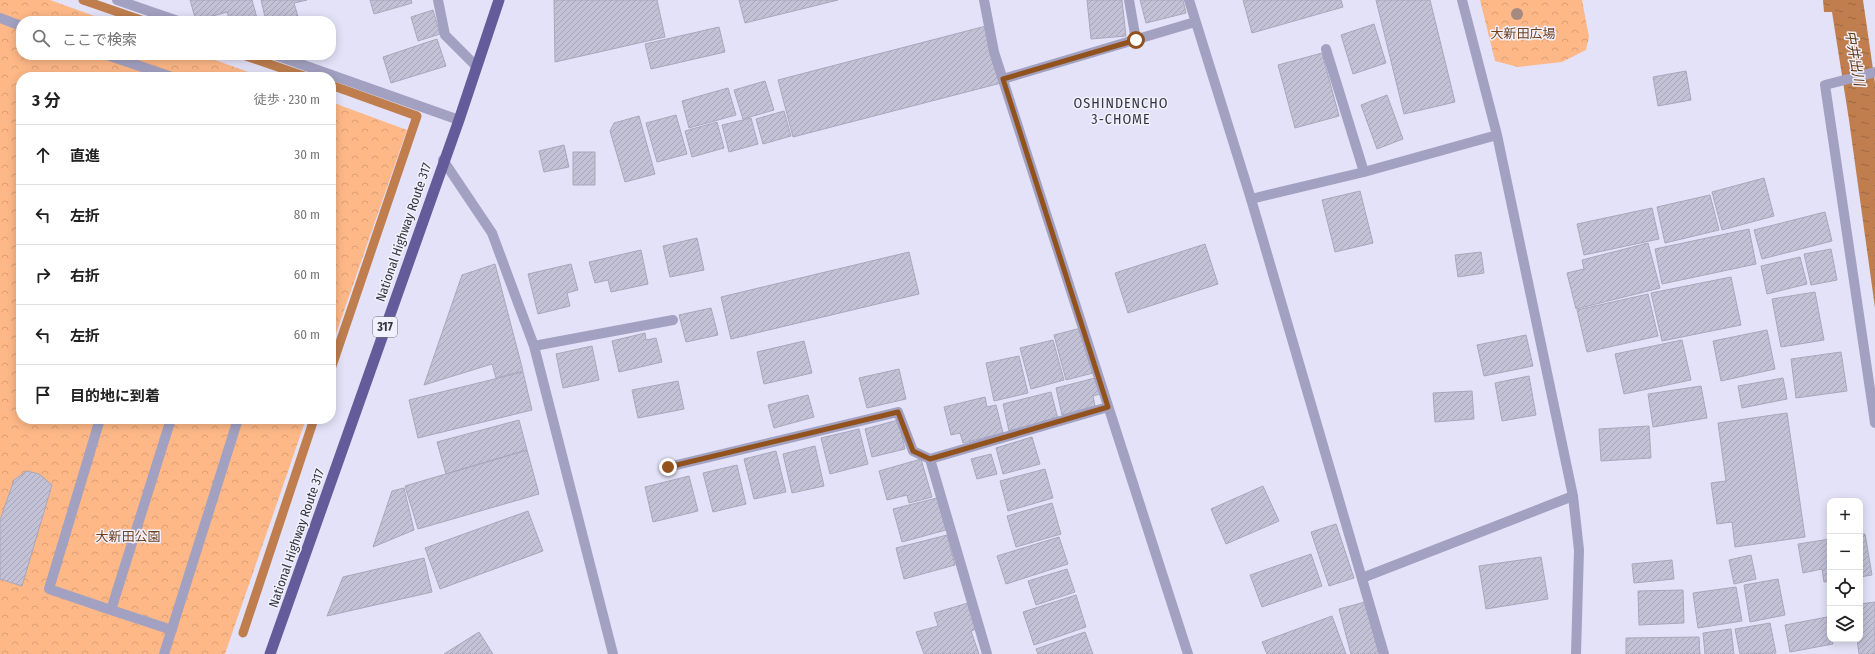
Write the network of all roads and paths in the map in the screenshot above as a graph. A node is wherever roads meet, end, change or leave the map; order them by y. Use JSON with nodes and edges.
{"nodes":[{"id":1,"x":117,"y":0,"type":"edge"},
{"id":2,"x":438,"y":0,"type":"edge"},
{"id":3,"x":499,"y":0,"type":"edge"},
{"id":4,"x":984,"y":0,"type":"edge"},
{"id":5,"x":1129,"y":0,"type":"edge"},
{"id":6,"x":1189,"y":0,"type":"edge"},
{"id":7,"x":1462,"y":0,"type":"edge"},
{"id":8,"x":163,"y":16,"type":"edge"},
{"id":9,"x":0,"y":18,"type":"edge"},
{"id":10,"x":1195,"y":22,"type":"junction"},
{"id":11,"x":16,"y":24,"type":"edge"},
{"id":12,"x":1136,"y":40,"type":"junction"},
{"id":13,"x":1326,"y":49,"type":"dead end"},
{"id":14,"x":122,"y":60,"type":"edge"},
{"id":15,"x":289,"y":60,"type":"edge"},
{"id":16,"x":476,"y":66,"type":"junction"},
{"id":17,"x":157,"y":72,"type":"edge"},
{"id":18,"x":323,"y":72,"type":"edge"},
{"id":19,"x":1873,"y":72,"type":"edge"},
{"id":20,"x":336,"y":77,"type":"edge"},
{"id":21,"x":1003,"y":79,"type":"junction"},
{"id":22,"x":459,"y":120,"type":"junction"},
{"id":23,"x":1497,"y":135,"type":"junction"},
{"id":24,"x":444,"y":160,"type":"junction"},
{"id":25,"x":1364,"y":172,"type":"junction"},
{"id":26,"x":1251,"y":200,"type":"junction"},
{"id":27,"x":673,"y":320,"type":"dead end"},
{"id":28,"x":534,"y":346,"type":"junction"},
{"id":29,"x":1108,"y":407,"type":"junction"},
{"id":30,"x":1875,"y":423,"type":"edge"},
{"id":31,"x":98,"y":424,"type":"edge"},
{"id":32,"x":169,"y":424,"type":"edge"},
{"id":33,"x":236,"y":424,"type":"edge"},
{"id":34,"x":930,"y":459,"type":"junction"},
{"id":35,"x":668,"y":467,"type":"dead end"},
{"id":36,"x":1573,"y":496,"type":"junction"},
{"id":37,"x":1362,"y":578,"type":"junction"},
{"id":38,"x":111,"y":610,"type":"junction"},
{"id":39,"x":172,"y":630,"type":"junction"},
{"id":40,"x":164,"y":654,"type":"edge"},
{"id":41,"x":270,"y":654,"type":"edge"},
{"id":42,"x":613,"y":654,"type":"edge"},
{"id":43,"x":987,"y":654,"type":"edge"},
{"id":44,"x":1188,"y":654,"type":"edge"},
{"id":45,"x":1384,"y":654,"type":"edge"},
{"id":46,"x":1576,"y":654,"type":"edge"}],
"edges":[{"from":1,"to":8,"type":"street"},
{"from":2,"to":16,"type":"street"},
{"from":3,"to":16,"type":"highway","name":"National Highway Route 317","number":"317"},
{"from":4,"to":21,"type":"street"},
{"from":5,"to":12,"type":"street"},
{"from":6,"to":10,"type":"street"},
{"from":7,"to":23,"type":"street"},
{"from":9,"to":11,"type":"street"},
{"from":10,"to":12,"type":"street"},
{"from":10,"to":26,"type":"street"},
{"from":12,"to":21,"type":"street"},
{"from":13,"to":25,"type":"street"},
{"from":14,"to":17,"type":"street"},
{"from":15,"to":18,"type":"street"},
{"from":16,"to":22,"type":"highway","name":"National Highway Route 317","number":"317"},
{"from":19,"to":30,"type":"street"},
{"from":20,"to":22,"type":"street"},
{"from":21,"to":29,"type":"street"},
{"from":22,"to":24,"type":"highway","name":"National Highway Route 317","number":"317"},
{"from":23,"to":25,"type":"street"},
{"from":23,"to":36,"type":"street"},
{"from":24,"to":28,"type":"street"},
{"from":24,"to":41,"type":"highway","name":"National Highway Route 317","number":"317"},
{"from":25,"to":26,"type":"street"},
{"from":26,"to":37,"type":"street"},
{"from":27,"to":28,"type":"street"},
{"from":28,"to":42,"type":"street"},
{"from":29,"to":34,"type":"street"},
{"from":29,"to":44,"type":"street"},
{"from":31,"to":38,"type":"street"},
{"from":32,"to":38,"type":"street"},
{"from":33,"to":39,"type":"street"},
{"from":34,"to":35,"type":"street"},
{"from":34,"to":43,"type":"street"},
{"from":36,"to":37,"type":"street"},
{"from":36,"to":46,"type":"street"},
{"from":37,"to":45,"type":"street"},
{"from":38,"to":39,"type":"street"},
{"from":39,"to":40,"type":"street"}]}
